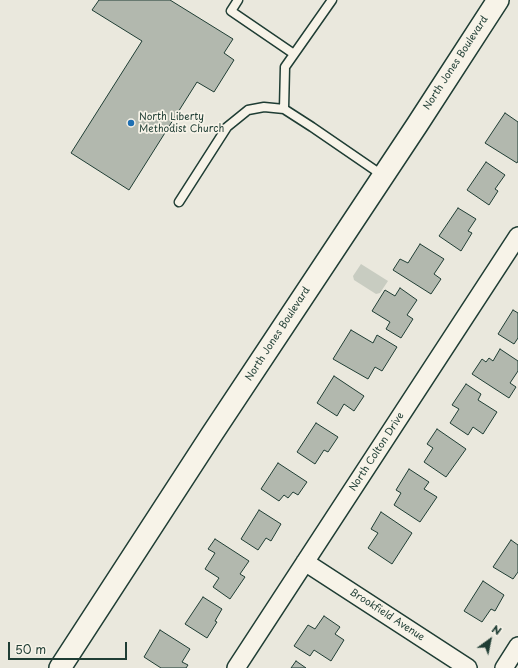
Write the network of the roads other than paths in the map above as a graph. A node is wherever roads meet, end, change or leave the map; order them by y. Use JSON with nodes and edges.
{"nodes":[{"id":1,"x":238,"y":0,"type":"edge"},
{"id":2,"x":332,"y":0,"type":"edge"},
{"id":3,"x":498,"y":0,"type":"edge"},
{"id":4,"x":294,"y":54,"type":"junction"},
{"id":5,"x":284,"y":109,"type":"junction"},
{"id":6,"x":383,"y":176,"type":"junction"},
{"id":7,"x":179,"y":202,"type":"dead end"},
{"id":8,"x":518,"y":236,"type":"edge"},
{"id":9,"x":305,"y":562,"type":"junction"},
{"id":10,"x":518,"y":646,"type":"edge"},
{"id":11,"x":60,"y":668,"type":"edge"},
{"id":12,"x":236,"y":668,"type":"edge"},
{"id":13,"x":468,"y":668,"type":"edge"},
{"id":14,"x":504,"y":668,"type":"edge"}],
"edges":[{"from":1,"to":4,"type":"lane"},
{"from":2,"to":4,"type":"lane"},
{"from":3,"to":6,"type":"street","name":"North Jones Boulevard"},
{"from":4,"to":5,"type":"lane"},
{"from":5,"to":6,"type":"lane"},
{"from":5,"to":7,"type":"lane"},
{"from":6,"to":11,"type":"street","name":"North Jones Boulevard"},
{"from":8,"to":9,"type":"street","name":"North Colton Drive"},
{"from":9,"to":12,"type":"street","name":"North Colton Drive"},
{"from":9,"to":13,"type":"street","name":"Brookfield Avenue"},
{"from":10,"to":14,"type":"street"}]}
